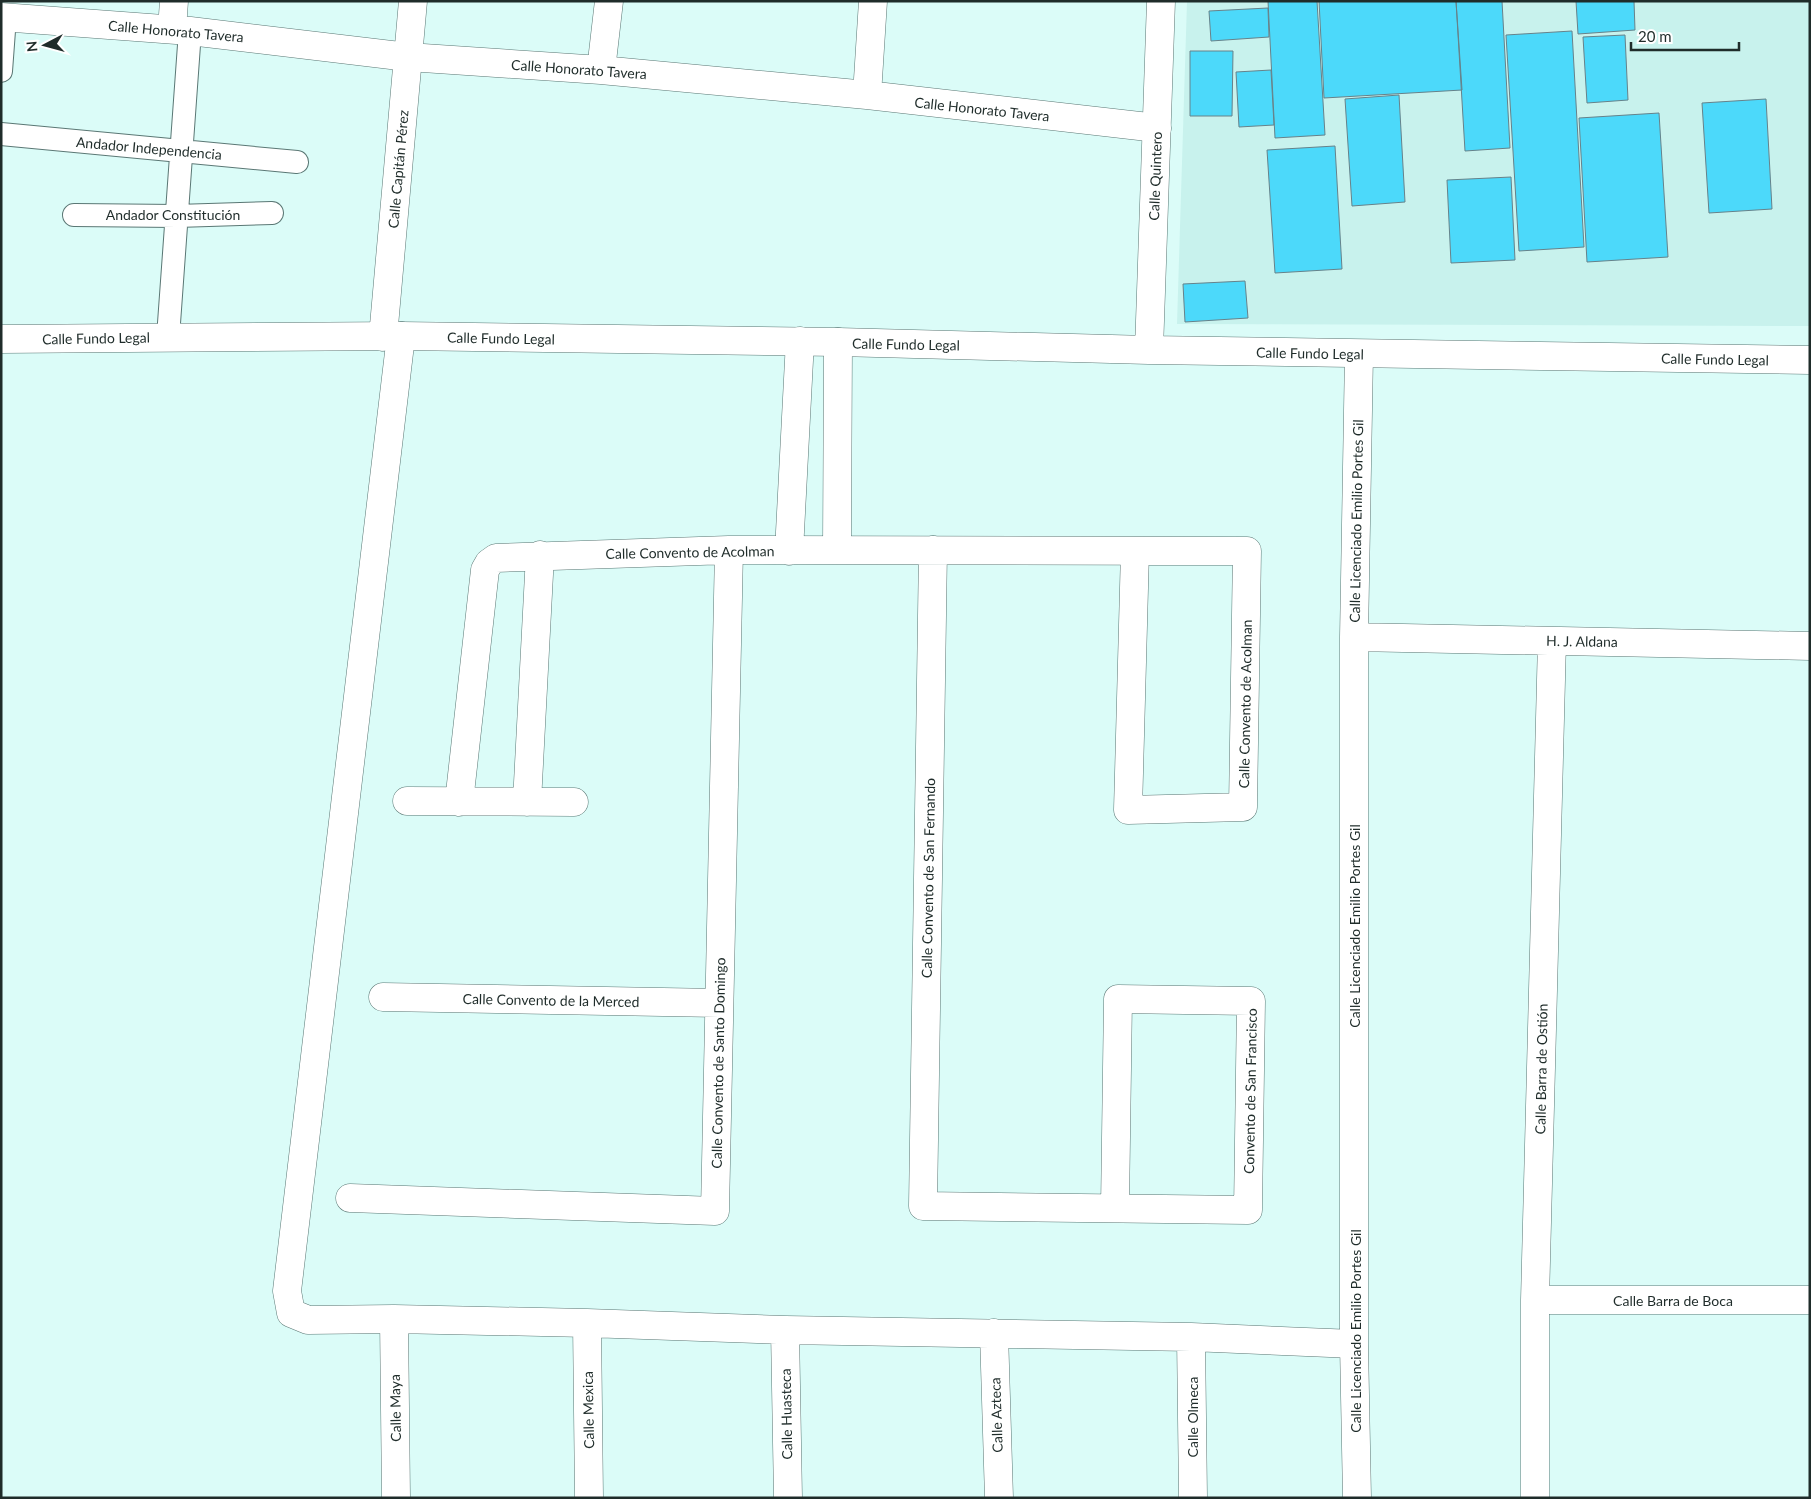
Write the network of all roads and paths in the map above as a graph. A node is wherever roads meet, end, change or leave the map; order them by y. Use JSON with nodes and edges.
{"nodes":[{"id":1,"x":174,"y":1,"type":"edge"},
{"id":2,"x":413,"y":1,"type":"edge"},
{"id":3,"x":609,"y":1,"type":"edge"},
{"id":4,"x":873,"y":1,"type":"edge"},
{"id":5,"x":1161,"y":1,"type":"edge"},
{"id":6,"x":3,"y":17,"type":"edge"},
{"id":7,"x":181,"y":30,"type":"junction"},
{"id":8,"x":408,"y":57,"type":"junction"},
{"id":9,"x":601,"y":70,"type":"junction"},
{"id":10,"x":1,"y":71,"type":"edge"},
{"id":11,"x":866,"y":95,"type":"junction"},
{"id":12,"x":1156,"y":128,"type":"junction"},
{"id":13,"x":1,"y":134,"type":"edge"},
{"id":14,"x":181,"y":151,"type":"junction"},
{"id":15,"x":298,"y":162,"type":"dead end"},
{"id":16,"x":272,"y":213,"type":"dead end"},
{"id":17,"x":74,"y":214,"type":"dead end"},
{"id":18,"x":177,"y":216,"type":"junction"},
{"id":19,"x":392,"y":336,"type":"junction"},
{"id":20,"x":168,"y":337,"type":"junction"},
{"id":21,"x":1,"y":339,"type":"edge"},
{"id":22,"x":800,"y":342,"type":"junction"},
{"id":23,"x":838,"y":342,"type":"junction"},
{"id":24,"x":1149,"y":350,"type":"junction"},
{"id":25,"x":1359,"y":354,"type":"junction"},
{"id":26,"x":1810,"y":360,"type":"edge"},
{"id":27,"x":729,"y":550,"type":"junction"},
{"id":28,"x":837,"y":550,"type":"junction"},
{"id":29,"x":933,"y":550,"type":"junction"},
{"id":30,"x":789,"y":551,"type":"junction"},
{"id":31,"x":1135,"y":551,"type":"junction"},
{"id":32,"x":540,"y":555,"type":"junction"},
{"id":33,"x":1354,"y":637,"type":"junction"},
{"id":34,"x":1552,"y":641,"type":"junction"},
{"id":35,"x":1810,"y":646,"type":"edge"},
{"id":36,"x":407,"y":802,"type":"dead end"},
{"id":37,"x":459,"y":802,"type":"junction"},
{"id":38,"x":527,"y":802,"type":"junction"},
{"id":39,"x":574,"y":802,"type":"dead end"},
{"id":40,"x":383,"y":997,"type":"dead end"},
{"id":41,"x":719,"y":1003,"type":"junction"},
{"id":42,"x":350,"y":1198,"type":"dead end"},
{"id":43,"x":923,"y":1206,"type":"joint"},
{"id":44,"x":1115,"y":1207,"type":"junction"},
{"id":45,"x":1536,"y":1300,"type":"junction"},
{"id":46,"x":1810,"y":1300,"type":"edge"},
{"id":47,"x":394,"y":1319,"type":"junction"},
{"id":48,"x":587,"y":1323,"type":"junction"},
{"id":49,"x":785,"y":1330,"type":"junction"},
{"id":50,"x":994,"y":1333,"type":"junction"},
{"id":51,"x":1192,"y":1337,"type":"junction"},
{"id":52,"x":1354,"y":1344,"type":"junction"},
{"id":53,"x":396,"y":1498,"type":"edge"},
{"id":54,"x":589,"y":1498,"type":"edge"},
{"id":55,"x":788,"y":1498,"type":"edge"},
{"id":56,"x":999,"y":1498,"type":"edge"},
{"id":57,"x":1193,"y":1498,"type":"edge"},
{"id":58,"x":1357,"y":1498,"type":"edge"},
{"id":59,"x":1535,"y":1498,"type":"edge"}],
"edges":[{"from":1,"to":7,"type":"street"},
{"from":2,"to":8,"type":"street","name":"Calle Capitán Pérez"},
{"from":3,"to":9,"type":"street"},
{"from":4,"to":11,"type":"street"},
{"from":5,"to":12,"type":"street","name":"Calle Quintero"},
{"from":6,"to":7,"type":"street","name":"Calle Honorato Tavera"},
{"from":6,"to":10,"type":"street"},
{"from":7,"to":8,"type":"street","name":"Calle Honorato Tavera"},
{"from":7,"to":14,"type":"street"},
{"from":8,"to":9,"type":"street","name":"Calle Honorato Tavera"},
{"from":8,"to":19,"type":"street","name":"Calle Capitán Pérez"},
{"from":9,"to":11,"type":"street","name":"Calle Honorato Tavera"},
{"from":11,"to":12,"type":"street","name":"Calle Honorato Tavera"},
{"from":12,"to":24,"type":"street","name":"Calle Quintero"},
{"from":13,"to":14,"type":"street","name":"Andador Independencia"},
{"from":14,"to":15,"type":"street","name":"Andador Independencia"},
{"from":14,"to":18,"type":"street"},
{"from":16,"to":18,"type":"street","name":"Andador Constitución"},
{"from":17,"to":18,"type":"street","name":"Andador Constitución"},
{"from":18,"to":20,"type":"street"},
{"from":19,"to":20,"type":"street","name":"Calle Fundo Legal"},
{"from":19,"to":22,"type":"street","name":"Calle Fundo Legal"},
{"from":19,"to":47,"type":"street","name":"Calle Capitán Pérez"},
{"from":20,"to":21,"type":"street","name":"Calle Fundo Legal"},
{"from":22,"to":23,"type":"street","name":"Calle Fundo Legal"},
{"from":22,"to":30,"type":"street"},
{"from":23,"to":24,"type":"street","name":"Calle Fundo Legal"},
{"from":23,"to":28,"type":"street"},
{"from":24,"to":25,"type":"street","name":"Calle Fundo Legal"},
{"from":25,"to":26,"type":"street","name":"Calle Fundo Legal"},
{"from":25,"to":33,"type":"street","name":"Calle Licenciado Emilio Portes Gil"},
{"from":27,"to":30,"type":"street","name":"Calle Convento de Acolman"},
{"from":27,"to":32,"type":"street","name":"Calle Convento de Acolman"},
{"from":27,"to":41,"type":"street","name":"Calle Convento de Santo Domingo"},
{"from":28,"to":29,"type":"street","name":"Calle Convento de Acolman"},
{"from":28,"to":30,"type":"street","name":"Calle Convento de Acolman"},
{"from":29,"to":31,"type":"street","name":"Calle Convento de Acolman"},
{"from":29,"to":43,"type":"street","name":"Calle Convento de San Fernando"},
{"from":31,"to":31,"type":"street","name":"Calle Convento de Acolman"},
{"from":32,"to":37,"type":"street","name":"Calle Convento de Acolman"},
{"from":32,"to":38,"type":"street"},
{"from":33,"to":34,"type":"street","name":"H. J. Aldana"},
{"from":33,"to":52,"type":"street","name":"Calle Licenciado Emilio Portes Gil"},
{"from":34,"to":35,"type":"street","name":"H. J. Aldana"},
{"from":34,"to":45,"type":"street","name":"Calle Barra de Ostión"},
{"from":36,"to":37,"type":"street"},
{"from":37,"to":38,"type":"street"},
{"from":38,"to":39,"type":"street"},
{"from":40,"to":41,"type":"street","name":"Calle Convento de la Merced"},
{"from":41,"to":42,"type":"street","name":"Calle Convento de Santo Domingo"},
{"from":43,"to":44,"type":"street","name":"Convento de San Francisco"},
{"from":44,"to":44,"type":"street","name":"Convento de San Francisco"},
{"from":45,"to":46,"type":"street","name":"Calle Barra de Boca"},
{"from":45,"to":59,"type":"street","name":"Calle Barra de Ostión"},
{"from":47,"to":48,"type":"street"},
{"from":47,"to":53,"type":"street","name":"Calle Maya"},
{"from":48,"to":49,"type":"street"},
{"from":48,"to":54,"type":"street","name":"Calle Mexica"},
{"from":49,"to":50,"type":"street"},
{"from":49,"to":55,"type":"street","name":"Calle Huasteca"},
{"from":50,"to":51,"type":"street"},
{"from":50,"to":56,"type":"street","name":"Calle Azteca"},
{"from":51,"to":52,"type":"street"},
{"from":51,"to":57,"type":"street","name":"Calle Olmeca"},
{"from":52,"to":58,"type":"street","name":"Calle Licenciado Emilio Portes Gil"}]}
